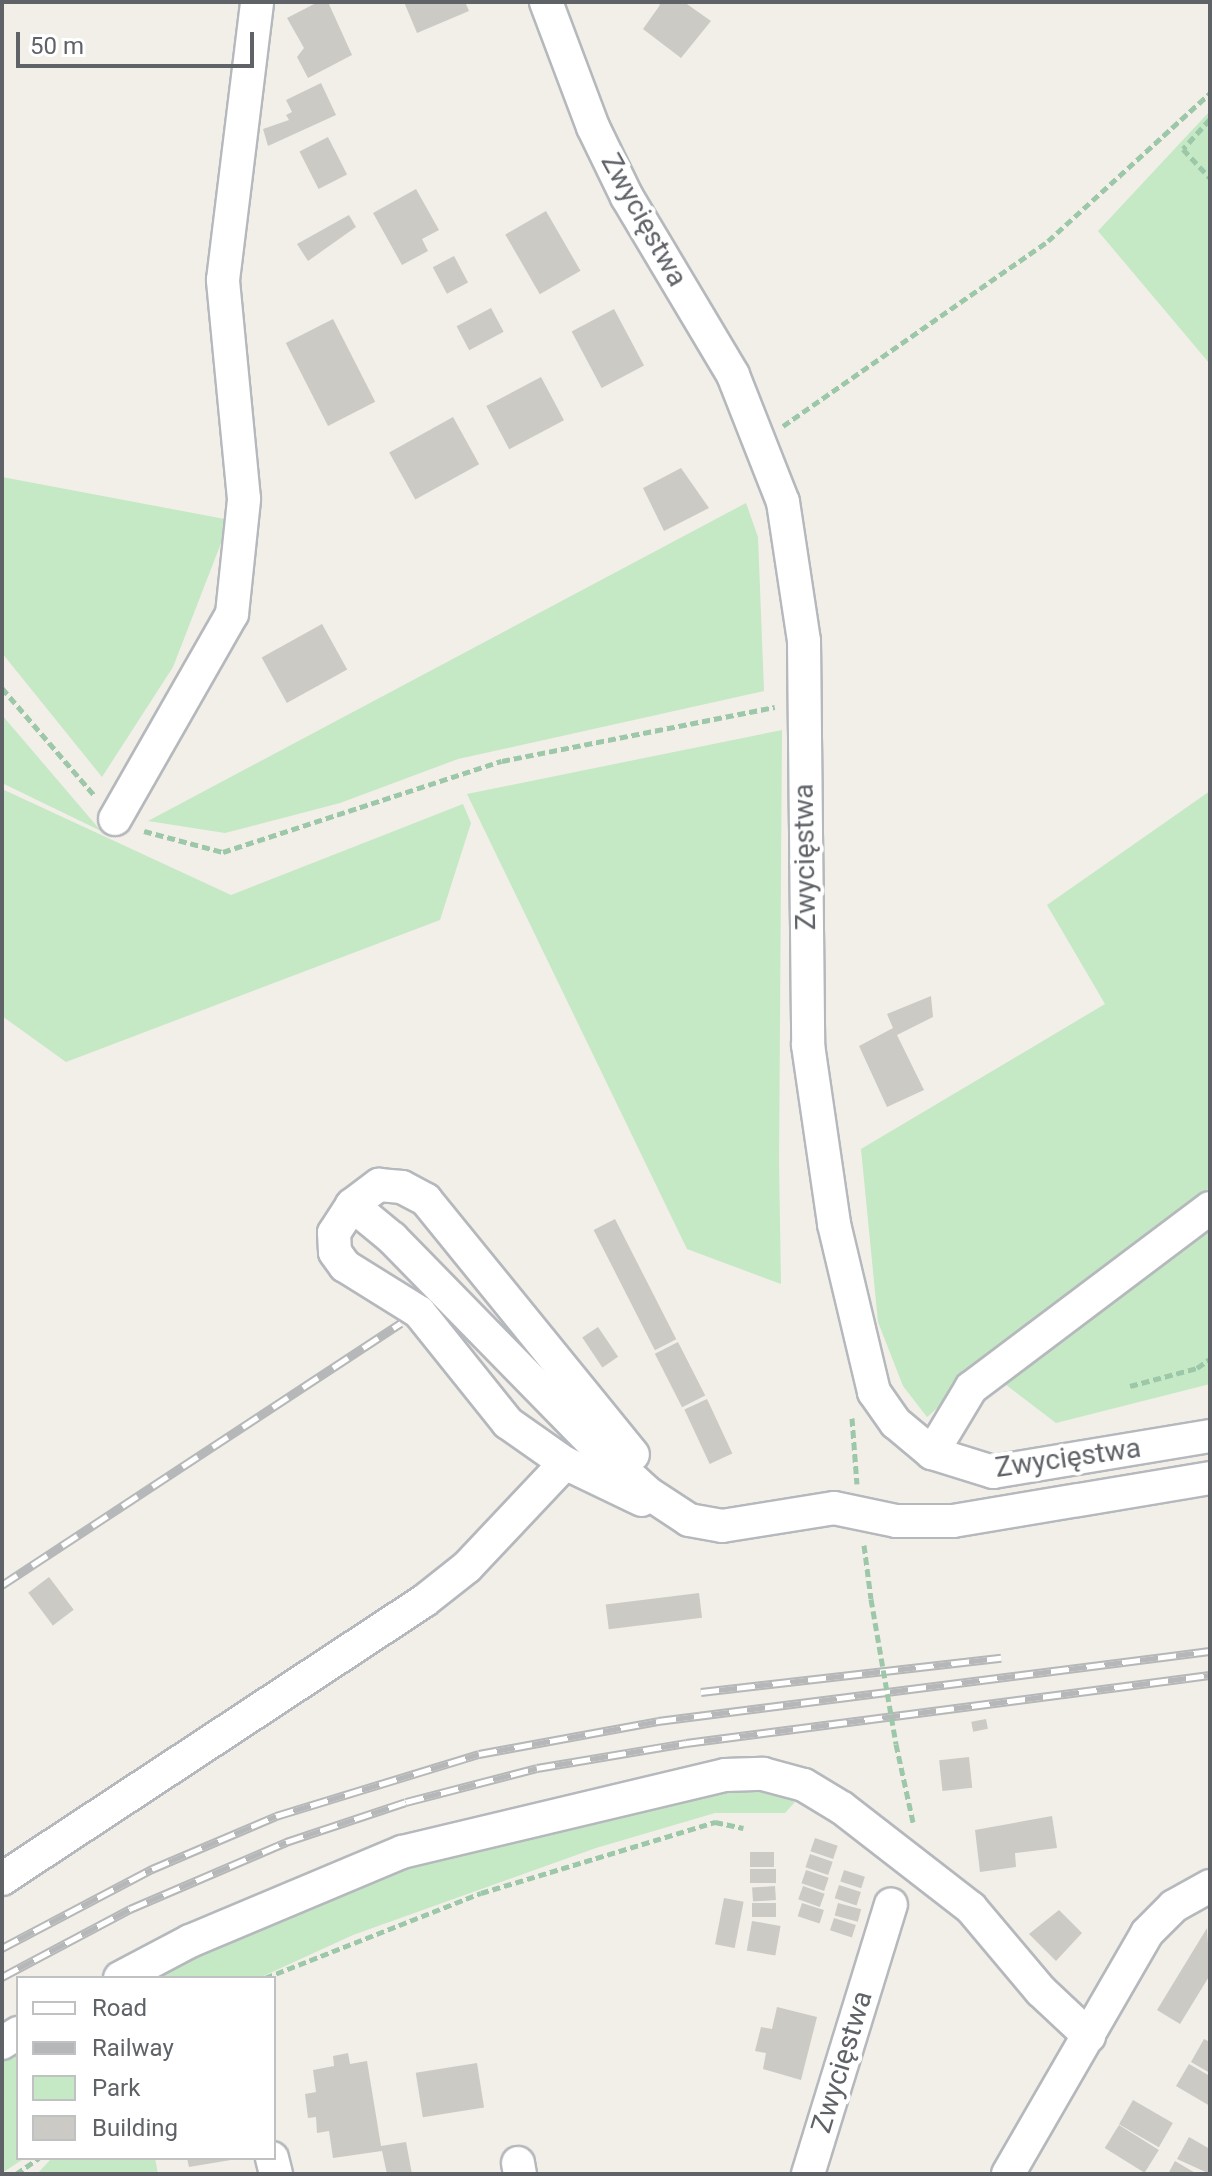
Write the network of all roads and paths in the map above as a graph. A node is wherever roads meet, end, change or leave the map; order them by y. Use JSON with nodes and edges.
{"nodes":[{"id":1,"x":257,"y":2,"type":"edge"},
{"id":2,"x":546,"y":2,"type":"edge"},
{"id":3,"x":1210,"y":93,"type":"edge"},
{"id":4,"x":1210,"y":119,"type":"edge"},
{"id":5,"x":1210,"y":178,"type":"edge"},
{"id":6,"x":761,"y":438,"type":"junction"},
{"id":7,"x":2,"y":688,"type":"edge"},
{"id":8,"x":804,"y":706,"type":"junction"},
{"id":9,"x":115,"y":819,"type":"junction"},
{"id":10,"x":352,"y":1205,"type":"junction"},
{"id":11,"x":1210,"y":1208,"type":"edge"},
{"id":12,"x":1210,"y":1359,"type":"edge"},
{"id":13,"x":1130,"y":1386,"type":"dead end"},
{"id":14,"x":852,"y":1414,"type":"dead end"},
{"id":15,"x":1210,"y":1436,"type":"edge"},
{"id":16,"x":932,"y":1453,"type":"junction"},
{"id":17,"x":565,"y":1463,"type":"junction"},
{"id":18,"x":1210,"y":1478,"type":"edge"},
{"id":19,"x":860,"y":1513,"type":"junction"},
{"id":20,"x":780,"y":1519,"type":"junction"},
{"id":21,"x":689,"y":1520,"type":"junction"},
{"id":22,"x":902,"y":1785,"type":"dead end"},
{"id":23,"x":743,"y":1828,"type":"dead end"},
{"id":24,"x":2,"y":1879,"type":"edge"},
{"id":25,"x":1210,"y":1886,"type":"edge"},
{"id":26,"x":891,"y":1905,"type":"dead end"},
{"id":27,"x":124,"y":1976,"type":"edge"},
{"id":28,"x":270,"y":1976,"type":"edge"},
{"id":29,"x":1089,"y":2036,"type":"junction"},
{"id":30,"x":36,"y":2160,"type":"edge"},
{"id":31,"x":16,"y":2174,"type":"edge"},
{"id":32,"x":808,"y":2174,"type":"edge"},
{"id":33,"x":1008,"y":2174,"type":"edge"}],
"edges":[{"from":1,"to":9,"type":"street"},
{"from":2,"to":6,"type":"street","name":"Zwycięstwa"},
{"from":3,"to":6,"type":"path"},
{"from":4,"to":5,"type":"path"},
{"from":6,"to":8,"type":"street","name":"Zwycięstwa"},
{"from":7,"to":9,"type":"path"},
{"from":8,"to":9,"type":"path"},
{"from":8,"to":16,"type":"street","name":"Zwycięstwa"},
{"from":10,"to":17,"type":"street"},
{"from":10,"to":20,"type":"street"},
{"from":10,"to":21,"type":"street"},
{"from":11,"to":16,"type":"street"},
{"from":12,"to":13,"type":"path"},
{"from":14,"to":19,"type":"path"},
{"from":15,"to":16,"type":"street","name":"Zwycięstwa"},
{"from":17,"to":21,"type":"street"},
{"from":17,"to":24,"type":"street"},
{"from":18,"to":19,"type":"street"},
{"from":19,"to":20,"type":"street"},
{"from":19,"to":22,"type":"path","bridge":true},
{"from":20,"to":21,"type":"street"},
{"from":23,"to":28,"type":"path"},
{"from":25,"to":29,"type":"street"},
{"from":26,"to":32,"type":"street","name":"Zwycięstwa"},
{"from":27,"to":29,"type":"street"},
{"from":29,"to":33,"type":"street"},
{"from":30,"to":31,"type":"path"}]}
